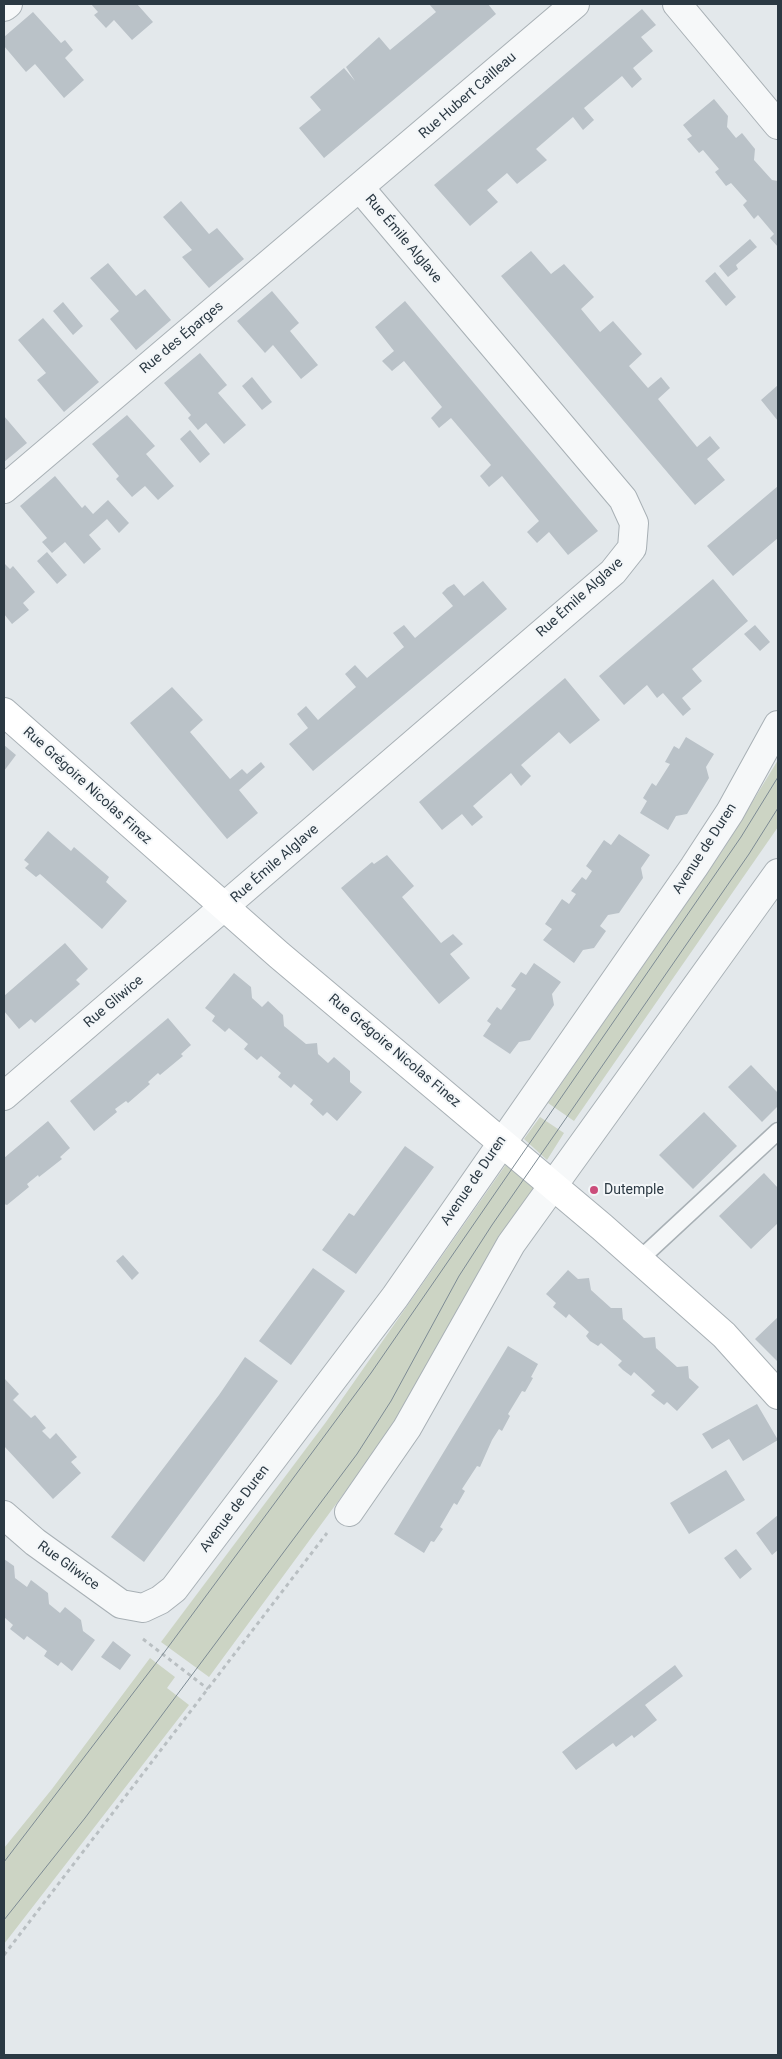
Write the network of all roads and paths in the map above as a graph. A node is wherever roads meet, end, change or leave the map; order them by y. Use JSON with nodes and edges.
{"nodes":[{"id":1,"x":8,"y":4,"type":"edge"},
{"id":2,"x":575,"y":4,"type":"edge"},
{"id":3,"x":677,"y":4,"type":"edge"},
{"id":4,"x":4,"y":7,"type":"edge"},
{"id":5,"x":547,"y":13,"type":"edge"},
{"id":6,"x":778,"y":125,"type":"edge"},
{"id":7,"x":360,"y":188,"type":"junction"},
{"id":8,"x":4,"y":489,"type":"edge"},
{"id":9,"x":4,"y":712,"type":"edge"},
{"id":10,"x":778,"y":725,"type":"edge"},
{"id":11,"x":778,"y":873,"type":"edge"},
{"id":12,"x":225,"y":908,"type":"junction"},
{"id":13,"x":4,"y":1096,"type":"edge"},
{"id":14,"x":778,"y":1131,"type":"edge"},
{"id":15,"x":502,"y":1140,"type":"junction"},
{"id":16,"x":555,"y":1186,"type":"junction"},
{"id":17,"x":639,"y":1260,"type":"junction"},
{"id":18,"x":778,"y":1395,"type":"edge"},
{"id":19,"x":350,"y":1512,"type":"joint"},
{"id":20,"x":4,"y":1515,"type":"edge"},
{"id":21,"x":137,"y":1608,"type":"junction"},
{"id":22,"x":208,"y":1689,"type":"junction"},
{"id":23,"x":4,"y":1955,"type":"edge"}],
"edges":[{"from":1,"to":4,"type":"street"},
{"from":2,"to":5,"type":"street","name":"Rue Hubert Cailleau"},
{"from":3,"to":6,"type":"street"},
{"from":5,"to":7,"type":"street","name":"Rue Hubert Cailleau"},
{"from":7,"to":8,"type":"street","name":"Rue des Éparges"},
{"from":7,"to":12,"type":"street","name":"Rue Émile Alglave"},
{"from":9,"to":12,"type":"main road","name":"Rue Grégoire Nicolas Finez"},
{"from":10,"to":15,"type":"street","name":"Avenue de Duren"},
{"from":11,"to":16,"type":"street"},
{"from":12,"to":13,"type":"street","name":"Rue Gliwice"},
{"from":12,"to":15,"type":"main road","name":"Rue Grégoire Nicolas Finez"},
{"from":14,"to":17,"type":"lane"},
{"from":15,"to":16,"type":"main road","name":"Rue Grégoire Nicolas Finez"},
{"from":15,"to":21,"type":"street","name":"Avenue de Duren"},
{"from":16,"to":17,"type":"main road","name":"Rue Grégoire Nicolas Finez"},
{"from":16,"to":19,"type":"street"},
{"from":17,"to":18,"type":"main road","name":"Rue Grégoire Nicolas Finez"},
{"from":19,"to":22,"type":"path"},
{"from":20,"to":21,"type":"street","name":"Rue Gliwice"},
{"from":21,"to":22,"type":"path"},
{"from":22,"to":23,"type":"path"}]}
